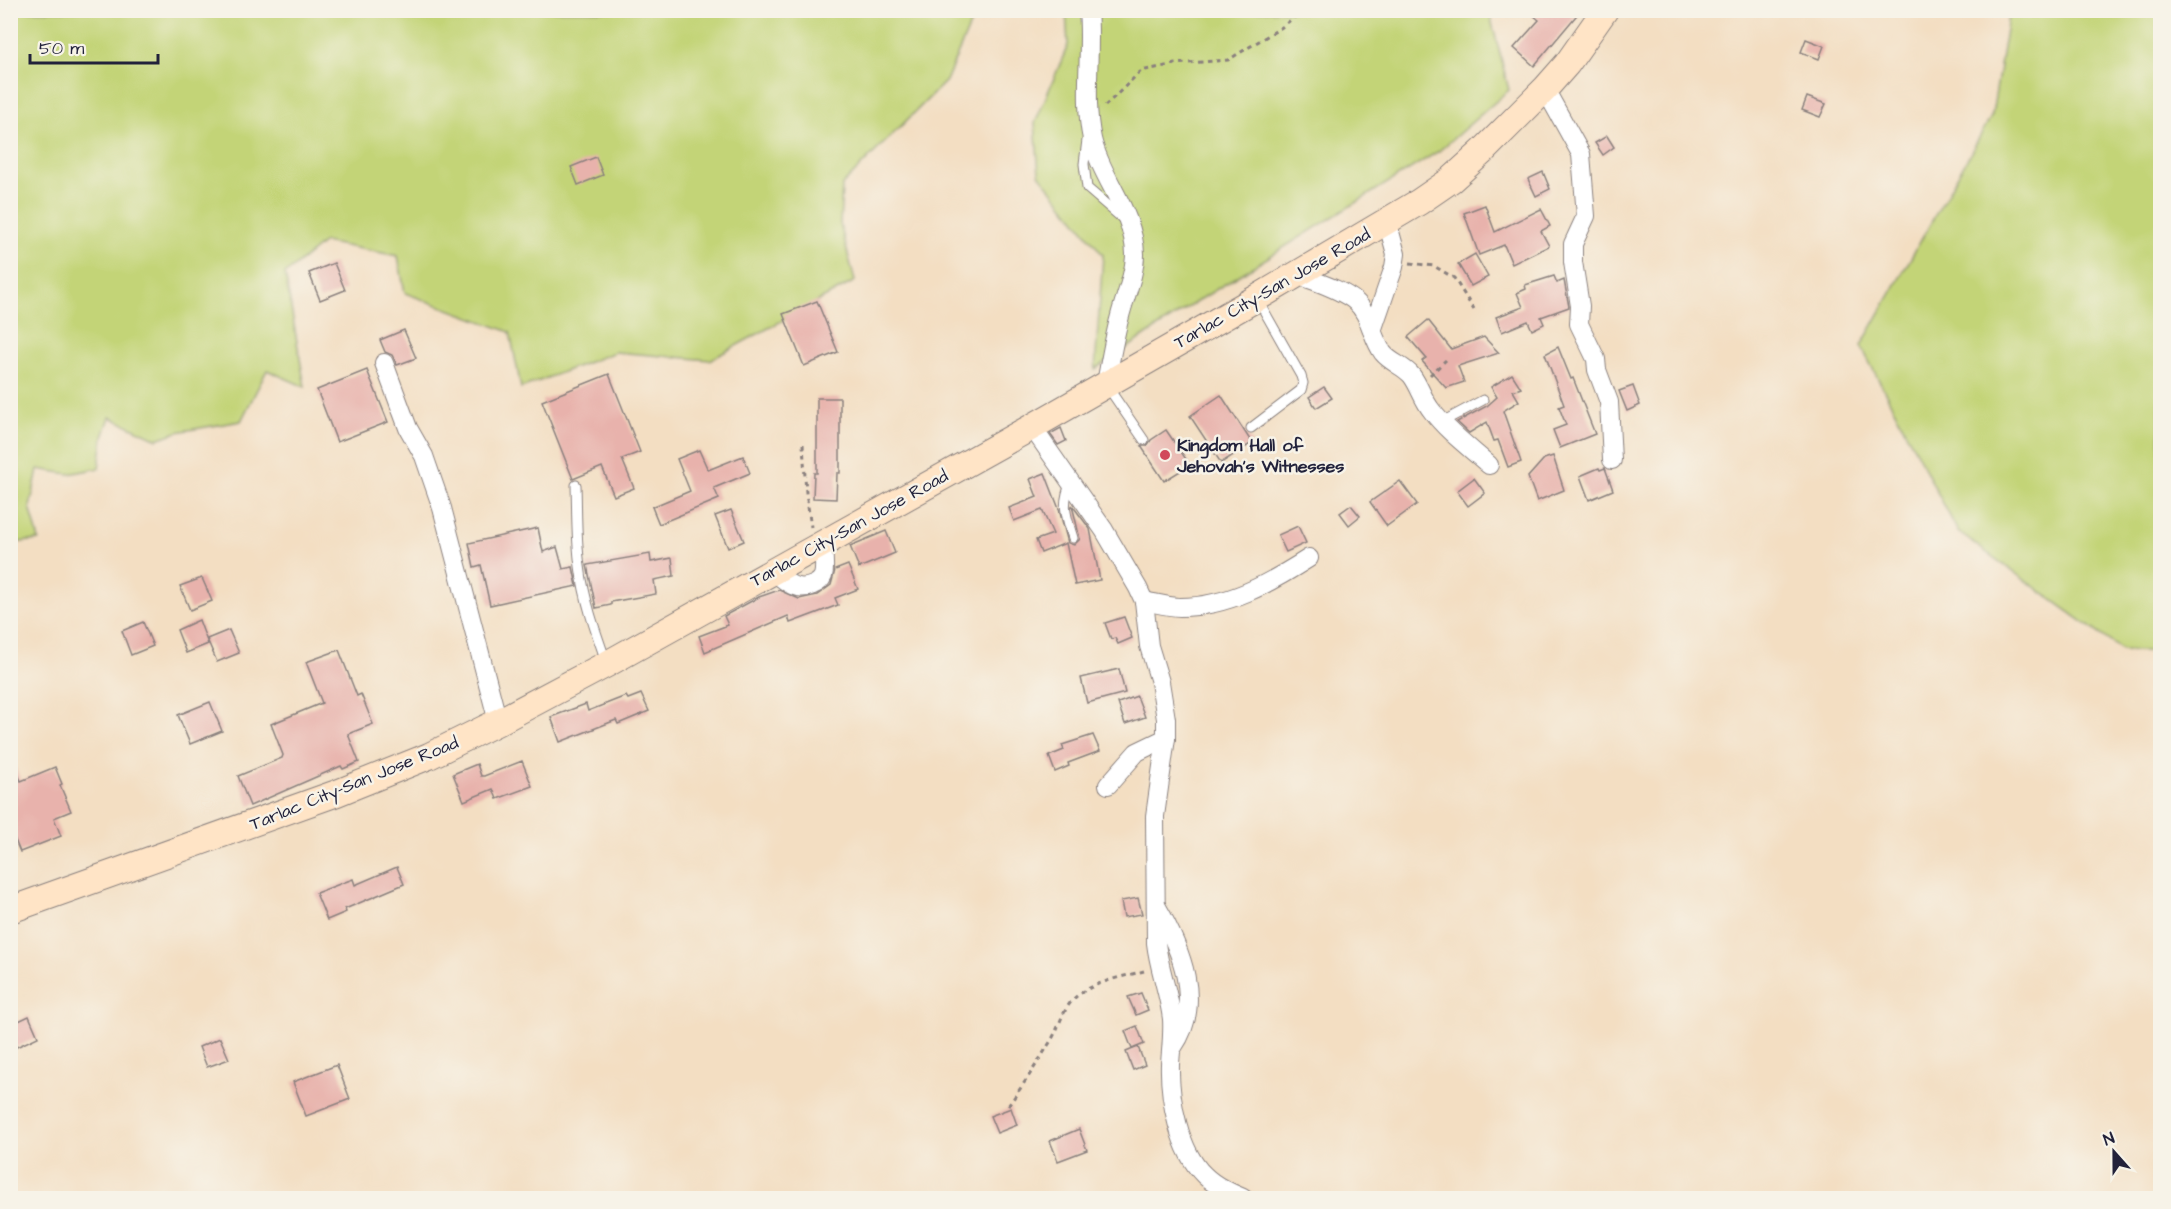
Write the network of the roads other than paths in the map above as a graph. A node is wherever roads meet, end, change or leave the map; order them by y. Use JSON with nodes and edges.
{"nodes":[{"id":1,"x":1088,"y":10,"type":"edge"},
{"id":2,"x":1605,"y":10,"type":"edge"},
{"id":3,"x":1545,"y":89,"type":"junction"},
{"id":4,"x":1387,"y":221,"type":"junction"},
{"id":5,"x":1297,"y":274,"type":"junction"},
{"id":6,"x":1257,"y":298,"type":"junction"},
{"id":7,"x":1372,"y":331,"type":"junction"},
{"id":8,"x":384,"y":363,"type":"dead end"},
{"id":9,"x":1106,"y":384,"type":"junction"},
{"id":10,"x":1483,"y":400,"type":"dead end"},
{"id":11,"x":1442,"y":423,"type":"junction"},
{"id":12,"x":1032,"y":427,"type":"junction"},
{"id":13,"x":1251,"y":428,"type":"dead end"},
{"id":14,"x":1144,"y":440,"type":"dead end"},
{"id":15,"x":1612,"y":460,"type":"dead end"},
{"id":16,"x":1489,"y":465,"type":"dead end"},
{"id":17,"x":1071,"y":482,"type":"junction"},
{"id":18,"x":576,"y":485,"type":"dead end"},
{"id":19,"x":1073,"y":538,"type":"dead end"},
{"id":20,"x":1309,"y":558,"type":"dead end"},
{"id":21,"x":1144,"y":601,"type":"junction"},
{"id":22,"x":607,"y":664,"type":"junction"},
{"id":23,"x":498,"y":723,"type":"junction"},
{"id":24,"x":1166,"y":738,"type":"junction"},
{"id":25,"x":1108,"y":785,"type":"dead end"},
{"id":26,"x":1156,"y":906,"type":"junction"},
{"id":27,"x":10,"y":910,"type":"edge"},
{"id":28,"x":1172,"y":1048,"type":"junction"},
{"id":29,"x":1243,"y":1198,"type":"edge"}],
"edges":[{"from":1,"to":9,"type":"street"},
{"from":2,"to":3,"type":"main road","name":"Tarlac City-San Jose Road"},
{"from":3,"to":4,"type":"main road","name":"Tarlac City-San Jose Road"},
{"from":3,"to":15,"type":"street"},
{"from":4,"to":5,"type":"main road","name":"Tarlac City-San Jose Road"},
{"from":4,"to":7,"type":"street"},
{"from":5,"to":6,"type":"main road","name":"Tarlac City-San Jose Road"},
{"from":5,"to":7,"type":"street"},
{"from":6,"to":9,"type":"main road","name":"Tarlac City-San Jose Road"},
{"from":6,"to":13,"type":"lane"},
{"from":7,"to":11,"type":"street"},
{"from":8,"to":23,"type":"street"},
{"from":9,"to":12,"type":"main road","name":"Tarlac City-San Jose Road"},
{"from":9,"to":14,"type":"lane"},
{"from":10,"to":11,"type":"lane"},
{"from":11,"to":16,"type":"street"},
{"from":12,"to":17,"type":"street"},
{"from":12,"to":22,"type":"main road","name":"Tarlac City-San Jose Road"},
{"from":17,"to":19,"type":"lane"},
{"from":17,"to":21,"type":"street"},
{"from":18,"to":22,"type":"lane"},
{"from":20,"to":21,"type":"street"},
{"from":21,"to":24,"type":"street"},
{"from":22,"to":23,"type":"main road","name":"Tarlac City-San Jose Road"},
{"from":23,"to":27,"type":"main road","name":"Tarlac City-San Jose Road"},
{"from":24,"to":25,"type":"street"},
{"from":24,"to":26,"type":"street"},
{"from":26,"to":28,"type":"street"},
{"from":26,"to":28,"type":"street"},
{"from":28,"to":29,"type":"street"}]}
